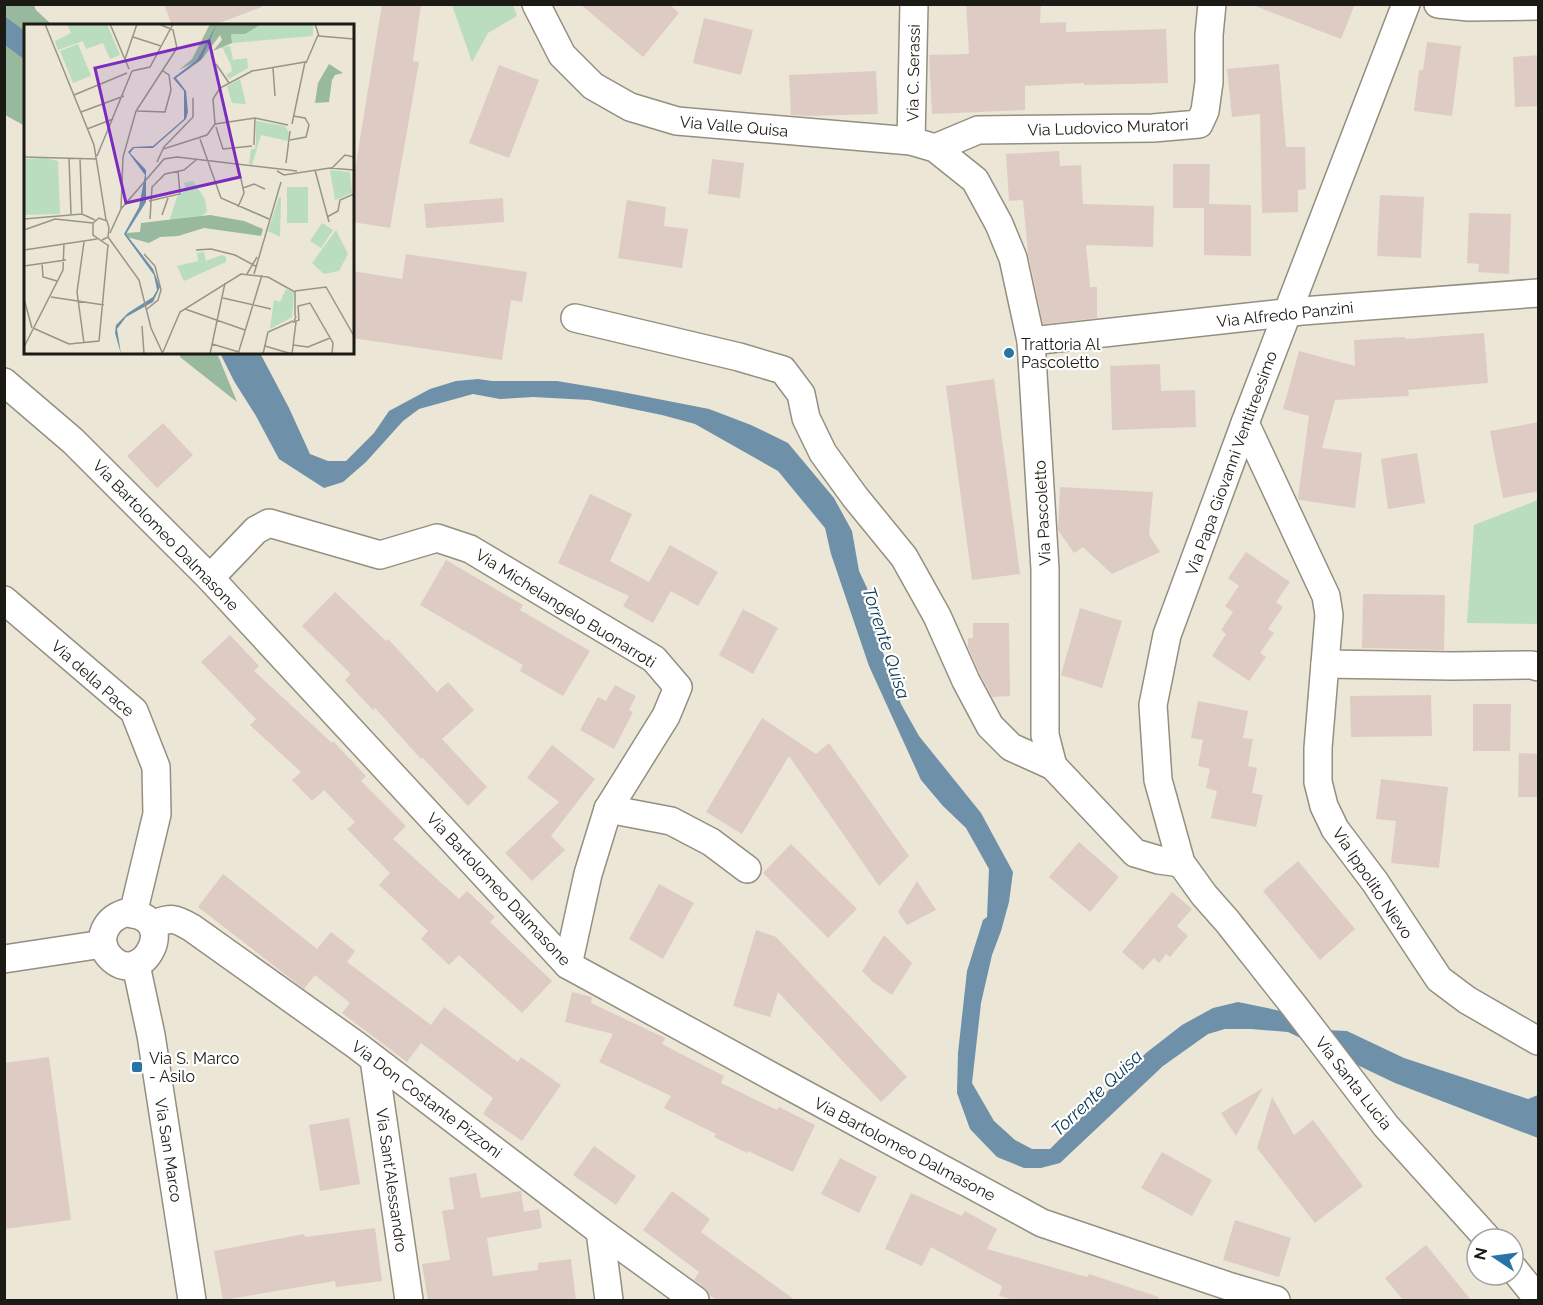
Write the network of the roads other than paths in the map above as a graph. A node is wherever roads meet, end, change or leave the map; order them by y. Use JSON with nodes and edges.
{"nodes":[{"id":1,"x":536,"y":4,"type":"edge"},
{"id":2,"x":914,"y":4,"type":"edge"},
{"id":3,"x":1212,"y":4,"type":"edge"},
{"id":4,"x":1406,"y":4,"type":"edge"},
{"id":5,"x":1438,"y":4,"type":"edge"},
{"id":6,"x":1539,"y":6,"type":"edge"},
{"id":7,"x":923,"y":145,"type":"junction"},
{"id":8,"x":1539,"y":293,"type":"edge"},
{"id":9,"x":1287,"y":313,"type":"junction"},
{"id":10,"x":575,"y":318,"type":"dead end"},
{"id":11,"x":1031,"y":340,"type":"junction"},
{"id":12,"x":4,"y":382,"type":"edge"},
{"id":13,"x":1245,"y":423,"type":"junction"},
{"id":14,"x":210,"y":578,"type":"junction"},
{"id":15,"x":4,"y":600,"type":"edge"},
{"id":16,"x":1325,"y":664,"type":"junction"},
{"id":17,"x":1539,"y":667,"type":"edge"},
{"id":18,"x":1053,"y":766,"type":"junction"},
{"id":19,"x":608,"y":809,"type":"junction"},
{"id":20,"x":1181,"y":863,"type":"junction"},
{"id":21,"x":747,"y":869,"type":"dead end"},
{"id":22,"x":142,"y":919,"type":"junction"},
{"id":23,"x":1227,"y":921,"type":"joint"},
{"id":24,"x":103,"y":944,"type":"junction"},
{"id":25,"x":4,"y":959,"type":"edge"},
{"id":26,"x":136,"y":965,"type":"junction"},
{"id":27,"x":568,"y":965,"type":"junction"},
{"id":28,"x":1539,"y":1041,"type":"edge"},
{"id":29,"x":374,"y":1059,"type":"junction"},
{"id":30,"x":1477,"y":1227,"type":"edge"},
{"id":31,"x":600,"y":1231,"type":"junction"},
{"id":32,"x":1525,"y":1282,"type":"edge"},
{"id":33,"x":1539,"y":1299,"type":"edge"},
{"id":34,"x":192,"y":1300,"type":"edge"},
{"id":35,"x":409,"y":1300,"type":"edge"},
{"id":36,"x":609,"y":1300,"type":"edge"},
{"id":37,"x":695,"y":1300,"type":"edge"},
{"id":38,"x":1276,"y":1300,"type":"edge"}],
"edges":[{"from":1,"to":7,"type":"street","name":"Via Valle Quisa"},
{"from":2,"to":7,"type":"street","name":"Via C. Serassi"},
{"from":3,"to":7,"type":"street","name":"Via Ludovico Muratori"},
{"from":4,"to":9,"type":"street","name":"Via Papa Giovanni Ventitreesimo"},
{"from":5,"to":6,"type":"street"},
{"from":7,"to":11,"type":"street","name":"Via Pascoletto"},
{"from":8,"to":9,"type":"street","name":"Via Alfredo Panzini"},
{"from":9,"to":11,"type":"street","name":"Via Alfredo Panzini"},
{"from":9,"to":13,"type":"street","name":"Via Papa Giovanni Ventitreesimo"},
{"from":10,"to":18,"type":"street"},
{"from":11,"to":18,"type":"street","name":"Via Pascoletto"},
{"from":12,"to":14,"type":"street","name":"Via Bartolomeo Dalmasone"},
{"from":13,"to":16,"type":"street","name":"Via Ippolito Nievo"},
{"from":13,"to":20,"type":"street","name":"Via Papa Giovanni Ventitreesimo"},
{"from":14,"to":19,"type":"street","name":"Via Michelangelo Buonarroti"},
{"from":14,"to":27,"type":"street","name":"Via Bartolomeo Dalmasone"},
{"from":15,"to":22,"type":"street","name":"Via della Pace"},
{"from":16,"to":17,"type":"street"},
{"from":16,"to":28,"type":"street","name":"Via Ippolito Nievo"},
{"from":18,"to":20,"type":"street","name":"Via Pascoletto"},
{"from":19,"to":21,"type":"street"},
{"from":19,"to":27,"type":"street","name":"Via Michelangelo Buonarroti"},
{"from":20,"to":23,"type":"street","name":"Via Papa Giovanni Ventitreesimo"},
{"from":22,"to":24,"type":"street"},
{"from":22,"to":26,"type":"street"},
{"from":22,"to":29,"type":"street","name":"Via Don Costante Pizzoni"},
{"from":23,"to":30,"type":"street","name":"Via Santa Lucia"},
{"from":24,"to":25,"type":"street"},
{"from":24,"to":26,"type":"street"},
{"from":26,"to":34,"type":"street","name":"Via San Marco"},
{"from":27,"to":38,"type":"street","name":"Via Bartolomeo Dalmasone"},
{"from":29,"to":31,"type":"street","name":"Via Don Costante Pizzoni"},
{"from":29,"to":35,"type":"street","name":"Via Sant'Alessandro"},
{"from":31,"to":36,"type":"street"},
{"from":31,"to":37,"type":"street","name":"Via Don Costante Pizzoni"},
{"from":32,"to":33,"type":"street"}]}
